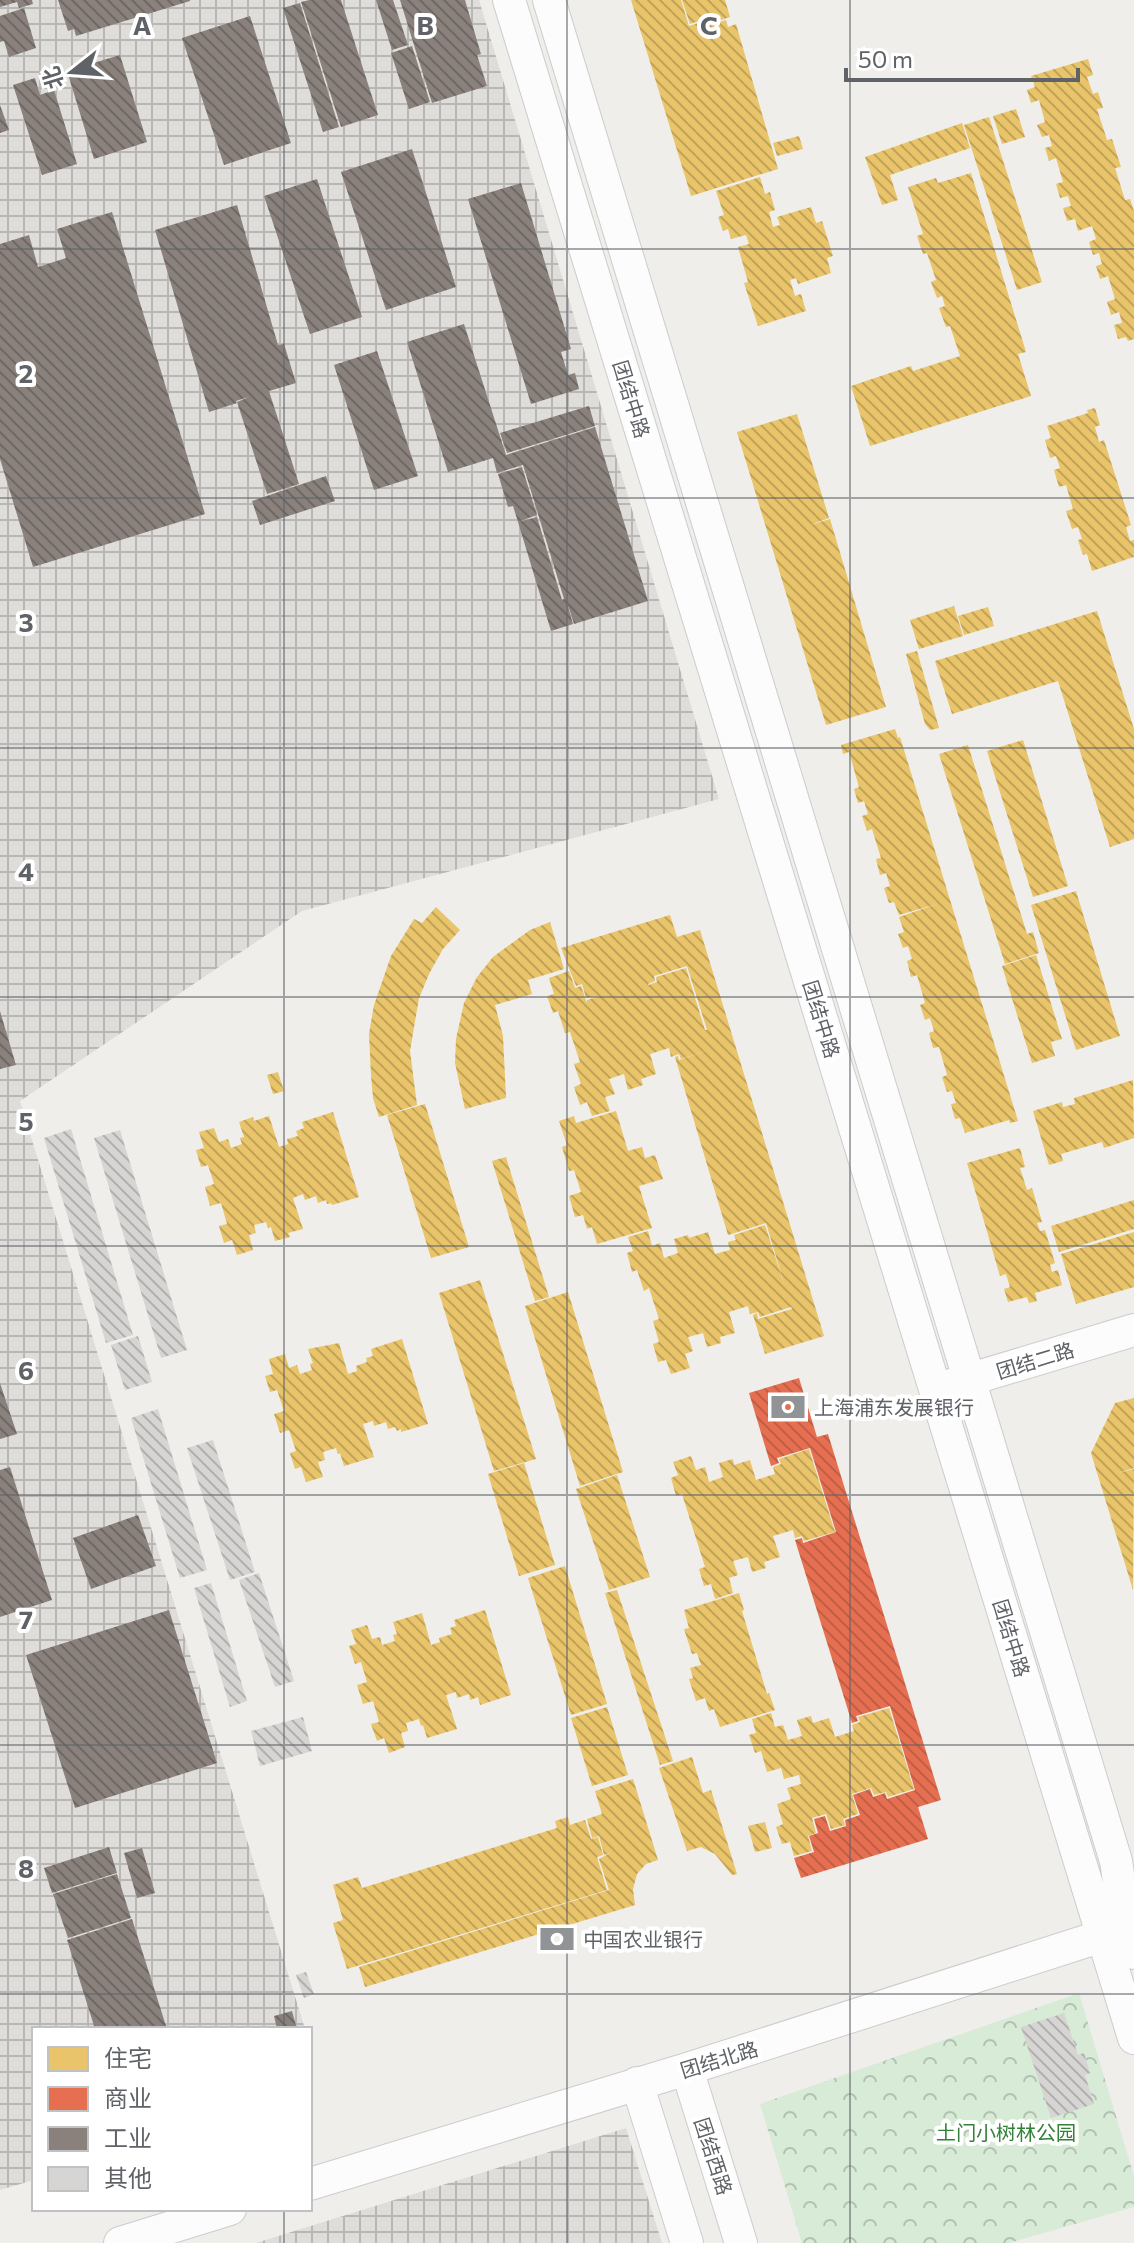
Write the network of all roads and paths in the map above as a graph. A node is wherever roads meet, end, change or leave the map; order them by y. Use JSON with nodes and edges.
{"nodes":[{"id":1,"x":509,"y":0,"type":"edge"},
{"id":2,"x":549,"y":0,"type":"edge"},
{"id":3,"x":1134,"y":1330,"type":"edge"},
{"id":4,"x":970,"y":1379,"type":"junction"},
{"id":5,"x":936,"y":1390,"type":"junction"},
{"id":6,"x":1121,"y":1939,"type":"edge"},
{"id":7,"x":1134,"y":2038,"type":"edge"},
{"id":8,"x":687,"y":2069,"type":"junction"},
{"id":9,"x":637,"y":2083,"type":"junction"},
{"id":10,"x":312,"y":2183,"type":"edge"},
{"id":11,"x":224,"y":2211,"type":"edge"},
{"id":12,"x":120,"y":2243,"type":"edge"},
{"id":13,"x":687,"y":2243,"type":"edge"},
{"id":14,"x":741,"y":2243,"type":"edge"}],
"edges":[{"from":1,"to":5,"type":"street","name":"团结中路"},
{"from":2,"to":4,"type":"street","name":"团结中路"},
{"from":3,"to":4,"type":"street","name":"团结二路"},
{"from":4,"to":5,"type":"street","name":"团结二路"},
{"from":4,"to":6,"type":"street","name":"团结中路"},
{"from":5,"to":6,"type":"street","name":"团结中路"},
{"from":6,"to":7,"type":"street","name":"团结中路"},
{"from":6,"to":8,"type":"street","name":"团结北路"},
{"from":8,"to":9,"type":"street","name":"团结北路"},
{"from":8,"to":14,"type":"street","name":"团结西路"},
{"from":9,"to":10,"type":"street","name":"团结北路"},
{"from":9,"to":13,"type":"street"},
{"from":11,"to":12,"type":"street"}]}
